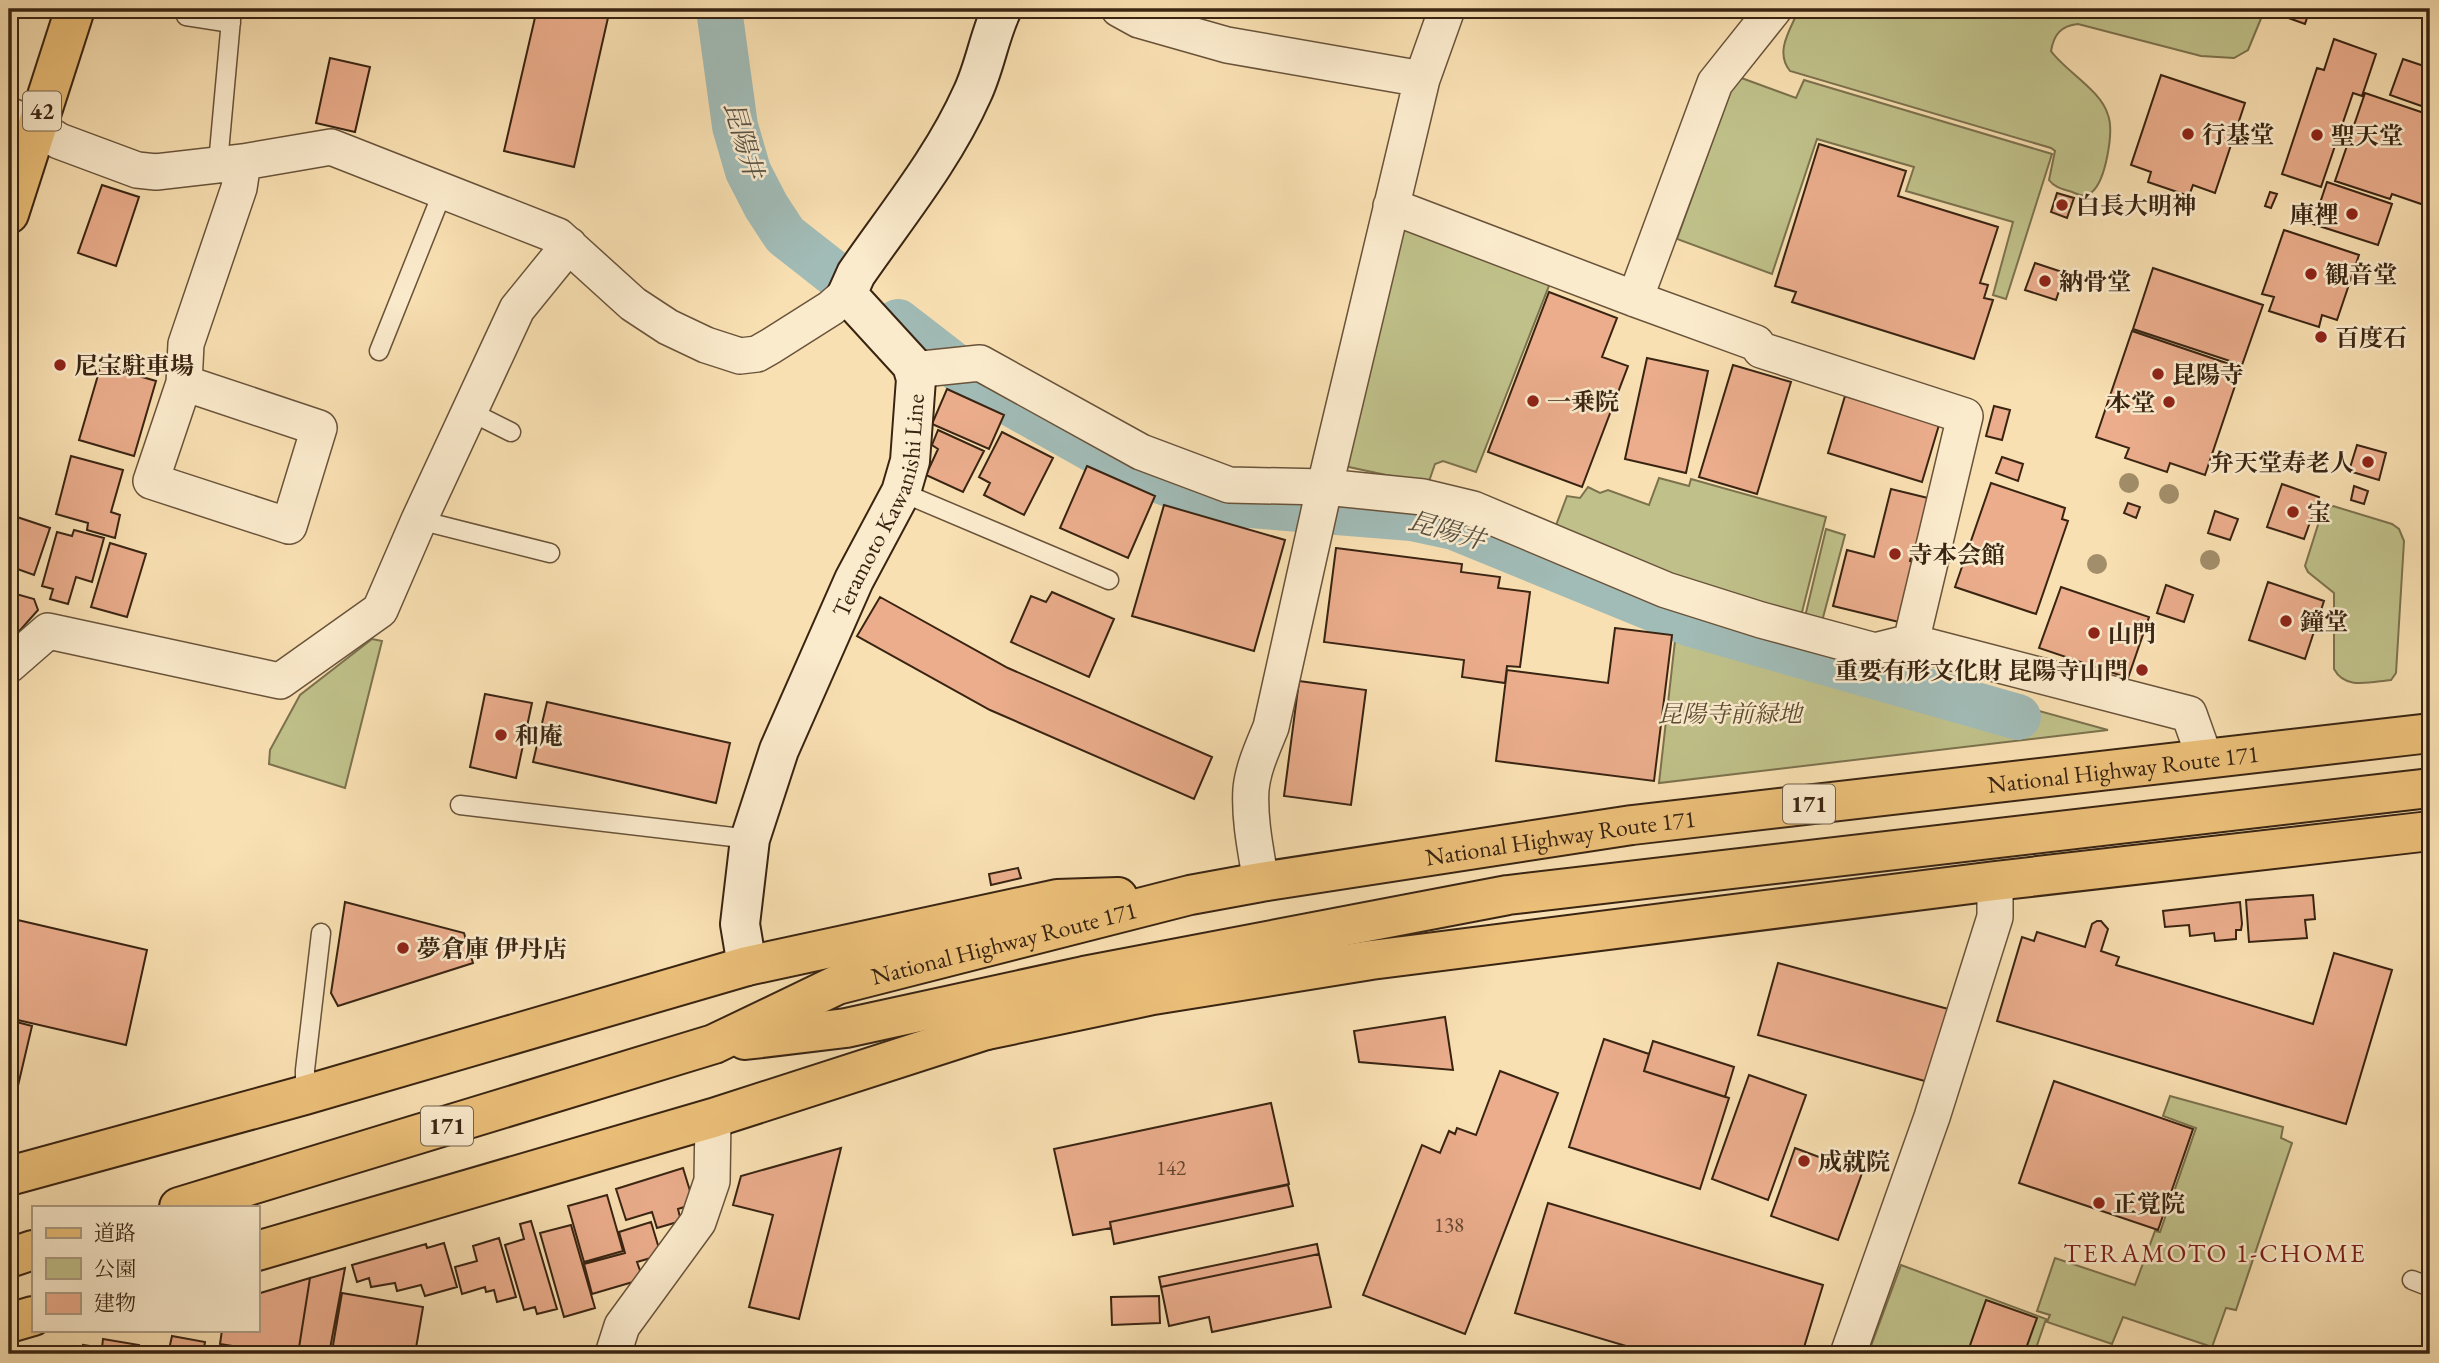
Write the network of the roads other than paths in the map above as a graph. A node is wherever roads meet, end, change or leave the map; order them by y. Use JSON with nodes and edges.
{"nodes":[{"id":1,"x":75,"y":9,"type":"edge"},
{"id":2,"x":1002,"y":9,"type":"edge"},
{"id":3,"x":1119,"y":9,"type":"edge"},
{"id":4,"x":1447,"y":9,"type":"edge"},
{"id":5,"x":1774,"y":9,"type":"edge"},
{"id":6,"x":186,"y":16,"type":"dead end"},
{"id":7,"x":231,"y":16,"type":"edge"},
{"id":8,"x":1422,"y":79,"type":"junction"},
{"id":9,"x":23,"y":121,"type":"edge"},
{"id":10,"x":231,"y":162,"type":"junction"},
{"id":11,"x":443,"y":191,"type":"junction"},
{"id":12,"x":1391,"y":206,"type":"junction"},
{"id":13,"x":9,"y":214,"type":"edge"},
{"id":14,"x":569,"y":245,"type":"junction"},
{"id":15,"x":847,"y":294,"type":"junction"},
{"id":16,"x":1635,"y":299,"type":"junction"},
{"id":17,"x":379,"y":351,"type":"dead end"},
{"id":18,"x":923,"y":369,"type":"junction"},
{"id":19,"x":184,"y":383,"type":"junction"},
{"id":20,"x":469,"y":411,"type":"junction"},
{"id":21,"x":511,"y":432,"type":"dead end"},
{"id":22,"x":901,"y":492,"type":"junction"},
{"id":23,"x":1323,"y":493,"type":"junction"},
{"id":24,"x":419,"y":520,"type":"junction"},
{"id":25,"x":550,"y":553,"type":"dead end"},
{"id":26,"x":1109,"y":580,"type":"dead end"},
{"id":27,"x":1911,"y":642,"type":"junction"},
{"id":28,"x":9,"y":665,"type":"edge"},
{"id":29,"x":2430,"y":733,"type":"edge"},
{"id":30,"x":2205,"y":759,"type":"junction"},
{"id":31,"x":2430,"y":788,"type":"edge"},
{"id":32,"x":460,"y":805,"type":"dead end"},
{"id":33,"x":2430,"y":831,"type":"edge"},
{"id":34,"x":750,"y":839,"type":"junction"},
{"id":35,"x":1261,"y":881,"type":"junction"},
{"id":36,"x":1995,"y":881,"type":"junction"},
{"id":37,"x":1190,"y":895,"type":"junction"},
{"id":38,"x":321,"y":933,"type":"dead end"},
{"id":39,"x":1214,"y":950,"type":"junction"},
{"id":40,"x":1371,"y":960,"type":"junction"},
{"id":41,"x":747,"y":966,"type":"junction"},
{"id":42,"x":1115,"y":986,"type":"junction"},
{"id":43,"x":982,"y":1015,"type":"junction"},
{"id":44,"x":714,"y":1044,"type":"junction"},
{"id":45,"x":305,"y":1095,"type":"junction"},
{"id":46,"x":713,"y":1118,"type":"junction"},
{"id":47,"x":9,"y":1175,"type":"edge"},
{"id":48,"x":182,"y":1206,"type":"edge"},
{"id":49,"x":32,"y":1250,"type":"edge"},
{"id":50,"x":259,"y":1250,"type":"edge"},
{"id":51,"x":9,"y":1258,"type":"edge"},
{"id":52,"x":2412,"y":1280,"type":"dead end"},
{"id":53,"x":2430,"y":1287,"type":"edge"},
{"id":54,"x":613,"y":1354,"type":"edge"},
{"id":55,"x":1848,"y":1354,"type":"edge"}],
"edges":[{"from":1,"to":9,"type":"main road","number":"42"},
{"from":2,"to":15,"type":"main road"},
{"from":3,"to":8,"type":"street"},
{"from":4,"to":8,"type":"street"},
{"from":5,"to":16,"type":"street"},
{"from":6,"to":7,"type":"lane"},
{"from":7,"to":10,"type":"lane"},
{"from":8,"to":12,"type":"street"},
{"from":9,"to":10,"type":"street"},
{"from":9,"to":13,"type":"main road","number":"42"},
{"from":10,"to":11,"type":"street"},
{"from":10,"to":19,"type":"street"},
{"from":11,"to":14,"type":"street"},
{"from":11,"to":17,"type":"lane"},
{"from":12,"to":16,"type":"street"},
{"from":12,"to":23,"type":"street"},
{"from":14,"to":15,"type":"street"},
{"from":14,"to":20,"type":"street"},
{"from":15,"to":18,"type":"main road","name":"Teramoto Kawanishi Line"},
{"from":16,"to":27,"type":"street"},
{"from":18,"to":22,"type":"main road","name":"Teramoto Kawanishi Line"},
{"from":18,"to":23,"type":"street"},
{"from":19,"to":19,"type":"street"},
{"from":20,"to":21,"type":"lane"},
{"from":20,"to":24,"type":"street"},
{"from":22,"to":26,"type":"lane"},
{"from":22,"to":34,"type":"main road","name":"Teramoto Kawanishi Line"},
{"from":23,"to":27,"type":"street"},
{"from":23,"to":35,"type":"street"},
{"from":24,"to":25,"type":"lane"},
{"from":24,"to":28,"type":"street"},
{"from":27,"to":30,"type":"street"},
{"from":29,"to":30,"type":"main road","name":"National Highway Route 171","number":"171"},
{"from":30,"to":35,"type":"main road","name":"National Highway Route 171","number":"171"},
{"from":31,"to":39,"type":"main road","name":"National Highway Route 171","number":"171"},
{"from":32,"to":34,"type":"lane"},
{"from":33,"to":36,"type":"main road"},
{"from":34,"to":41,"type":"main road","name":"Teramoto Kawanishi Line"},
{"from":35,"to":37,"type":"main road","name":"National Highway Route 171","number":"171"},
{"from":36,"to":40,"type":"main road"},
{"from":36,"to":55,"type":"street"},
{"from":37,"to":41,"type":"main road"},
{"from":37,"to":44,"type":"main road","name":"National Highway Route 171","number":"171"},
{"from":38,"to":45,"type":"lane"},
{"from":39,"to":42,"type":"main road"},
{"from":39,"to":43,"type":"main road","name":"National Highway Route 171","number":"171"},
{"from":40,"to":42,"type":"main road"},
{"from":40,"to":43,"type":"main road"},
{"from":41,"to":45,"type":"main road"},
{"from":42,"to":43,"type":"main road"},
{"from":43,"to":44,"type":"main road","name":"National Highway Route 171","number":"171"},
{"from":43,"to":46,"type":"main road"},
{"from":44,"to":48,"type":"main road","name":"National Highway Route 171","number":"171"},
{"from":45,"to":47,"type":"main road"},
{"from":46,"to":50,"type":"main road"},
{"from":46,"to":54,"type":"street"},
{"from":49,"to":51,"type":"main road"},
{"from":52,"to":53,"type":"lane"}]}
